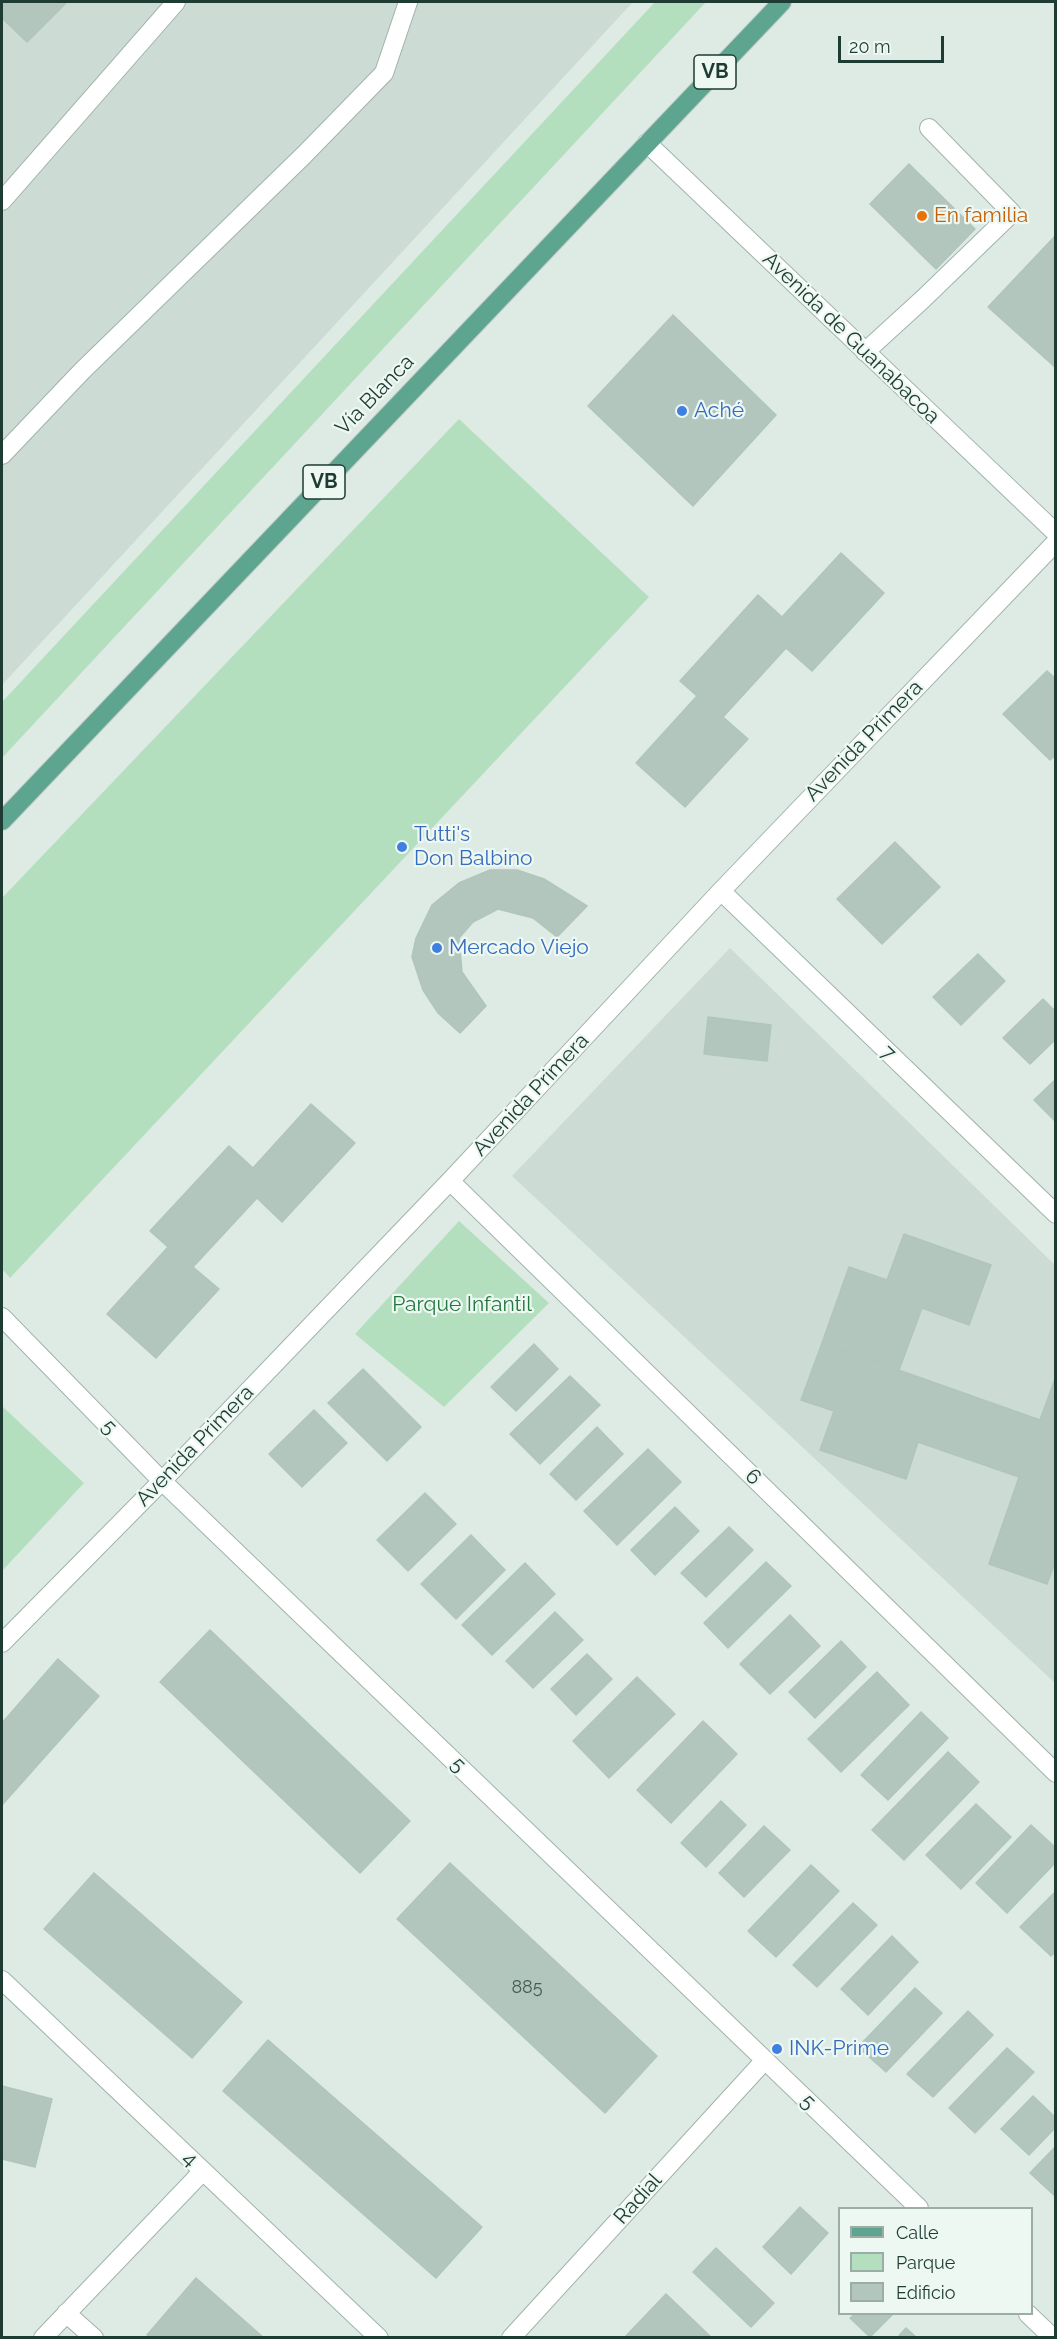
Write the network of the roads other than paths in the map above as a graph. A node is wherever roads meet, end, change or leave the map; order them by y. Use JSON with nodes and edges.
{"nodes":[{"id":1,"x":176,"y":2,"type":"edge"},
{"id":2,"x":408,"y":2,"type":"edge"},
{"id":3,"x":782,"y":2,"type":"edge"},
{"id":4,"x":929,"y":128,"type":"dead end"},
{"id":5,"x":647,"y":143,"type":"junction"},
{"id":6,"x":2,"y":201,"type":"edge"},
{"id":7,"x":865,"y":352,"type":"junction"},
{"id":8,"x":2,"y":455,"type":"edge"},
{"id":9,"x":1056,"y":533,"type":"edge"},
{"id":10,"x":1056,"y":542,"type":"edge"},
{"id":11,"x":2,"y":821,"type":"edge"},
{"id":12,"x":721,"y":891,"type":"junction"},
{"id":13,"x":450,"y":1181,"type":"junction"},
{"id":14,"x":1056,"y":1214,"type":"edge"},
{"id":15,"x":2,"y":1317,"type":"edge"},
{"id":16,"x":162,"y":1481,"type":"junction"},
{"id":17,"x":2,"y":1643,"type":"edge"},
{"id":18,"x":1056,"y":1773,"type":"edge"},
{"id":19,"x":2,"y":1980,"type":"edge"},
{"id":20,"x":765,"y":2060,"type":"junction"},
{"id":21,"x":203,"y":2171,"type":"junction"},
{"id":22,"x":918,"y":2207,"type":"edge"},
{"id":23,"x":66,"y":2313,"type":"junction"},
{"id":24,"x":1030,"y":2315,"type":"edge"},
{"id":25,"x":42,"y":2337,"type":"edge"},
{"id":26,"x":94,"y":2337,"type":"edge"},
{"id":27,"x":379,"y":2337,"type":"edge"},
{"id":28,"x":511,"y":2337,"type":"edge"},
{"id":29,"x":1053,"y":2337,"type":"edge"}],
"edges":[{"from":1,"to":6,"type":"street"},
{"from":2,"to":8,"type":"street"},
{"from":3,"to":5,"type":"main road","name":"Vía Blanca","number":"VB"},
{"from":4,"to":7,"type":"street"},
{"from":5,"to":7,"type":"street","name":"Avenida de Guanabacoa"},
{"from":5,"to":11,"type":"main road","name":"Vía Blanca","number":"VB"},
{"from":7,"to":9,"type":"street","name":"Avenida de Guanabacoa"},
{"from":10,"to":12,"type":"street","name":"Avenida Primera"},
{"from":12,"to":13,"type":"street","name":"Avenida Primera"},
{"from":12,"to":14,"type":"street","name":"7"},
{"from":13,"to":16,"type":"street","name":"Avenida Primera"},
{"from":13,"to":18,"type":"street","name":"6"},
{"from":15,"to":16,"type":"street","name":"5"},
{"from":16,"to":17,"type":"street","name":"Avenida Primera"},
{"from":16,"to":20,"type":"street","name":"5"},
{"from":19,"to":21,"type":"street","name":"4"},
{"from":20,"to":22,"type":"street","name":"5"},
{"from":20,"to":28,"type":"street","name":"Radial"},
{"from":21,"to":23,"type":"street"},
{"from":21,"to":27,"type":"street","name":"4"},
{"from":23,"to":25,"type":"street"},
{"from":23,"to":26,"type":"street"},
{"from":24,"to":29,"type":"street"}]}
